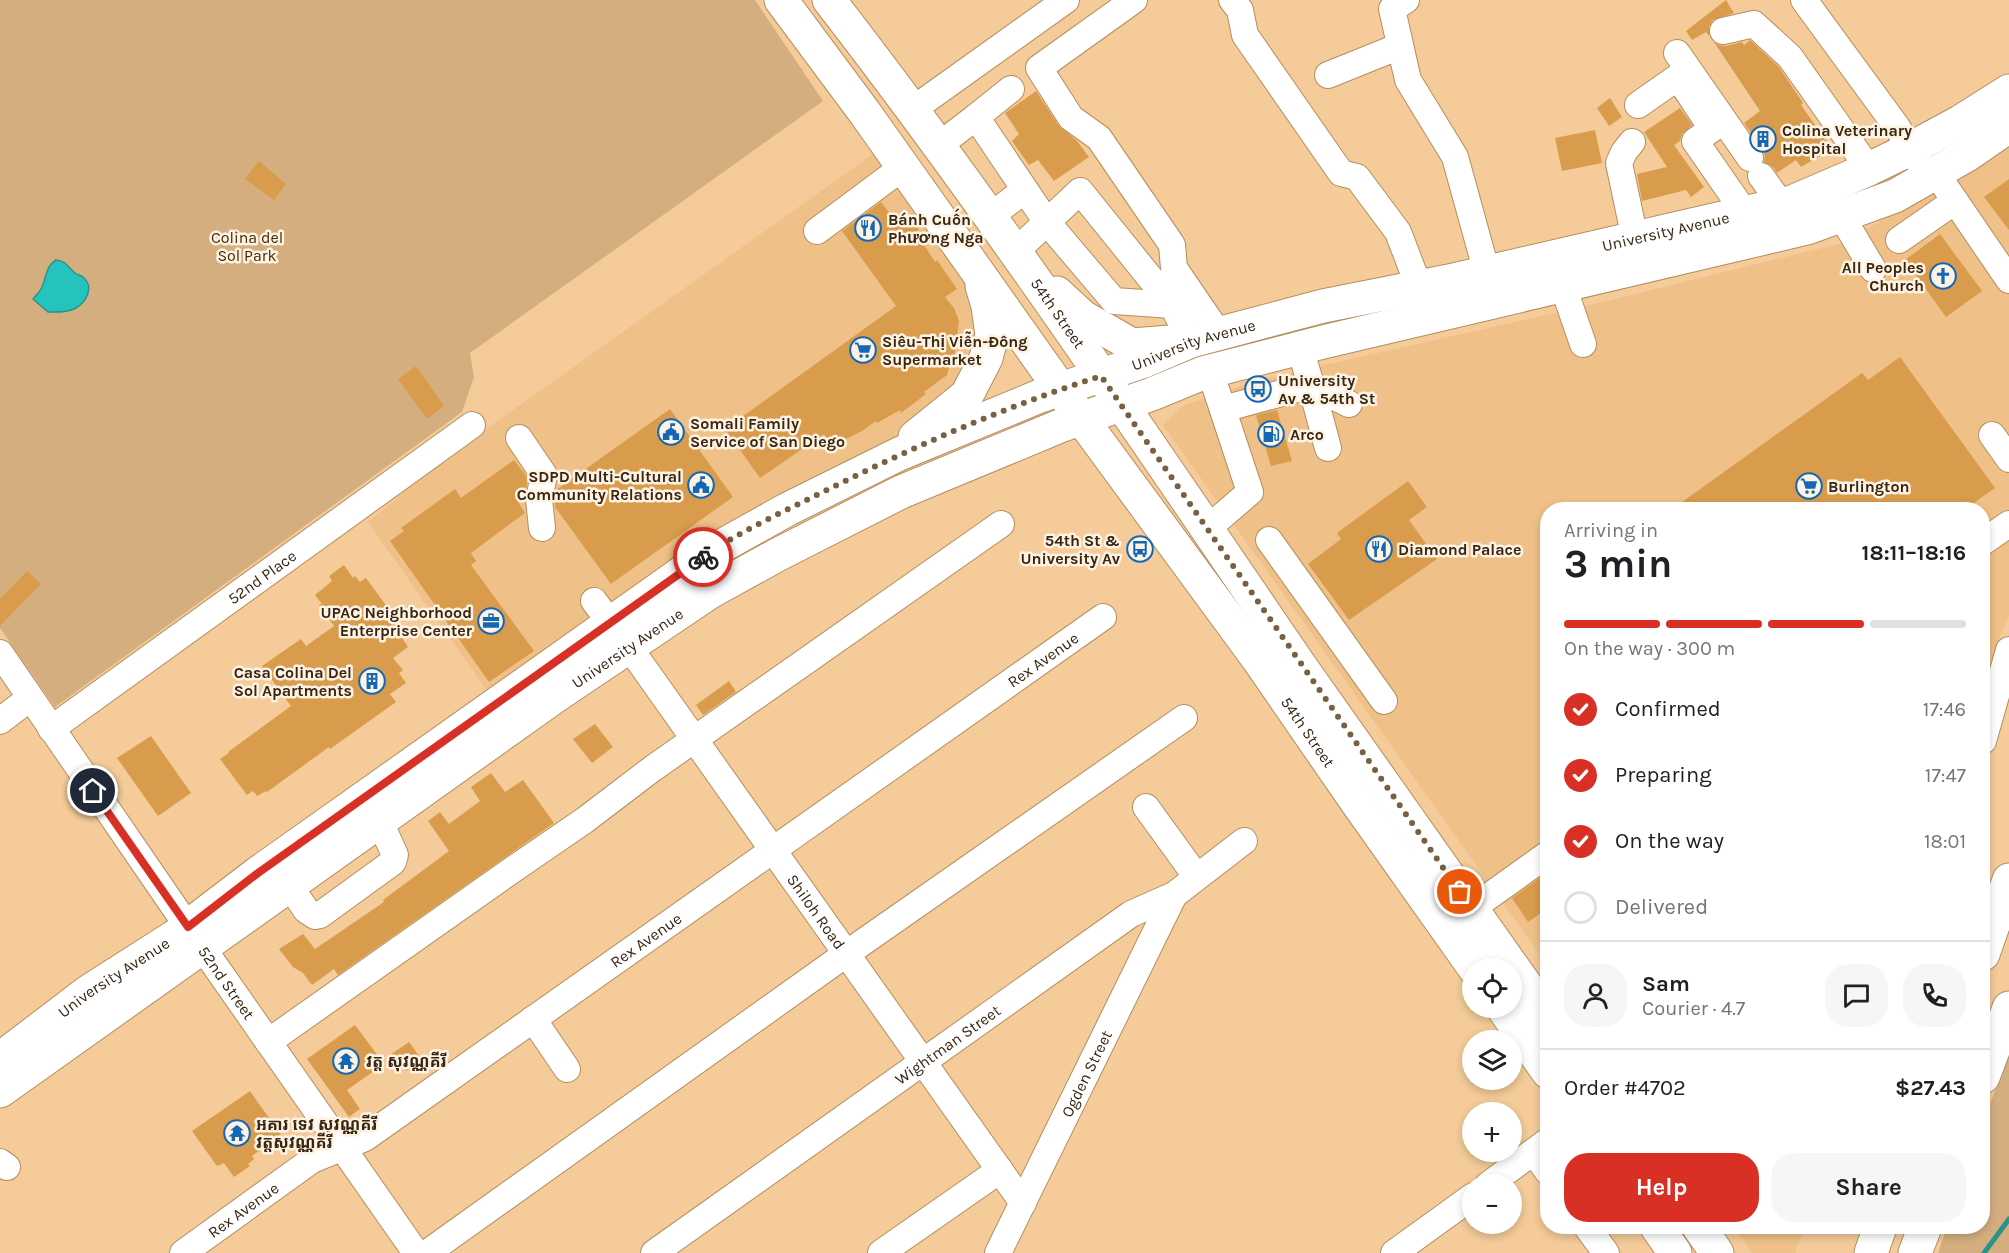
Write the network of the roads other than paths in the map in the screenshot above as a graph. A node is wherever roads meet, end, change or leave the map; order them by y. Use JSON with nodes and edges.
{"nodes":[{"id":1,"x":781,"y":0,"type":"edge"},
{"id":2,"x":829,"y":0,"type":"edge"},
{"id":3,"x":1066,"y":0,"type":"edge"},
{"id":4,"x":1134,"y":0,"type":"edge"},
{"id":5,"x":1232,"y":0,"type":"edge"},
{"id":6,"x":1406,"y":0,"type":"edge"},
{"id":7,"x":1804,"y":0,"type":"edge"},
{"id":8,"x":1723,"y":31,"type":"dead end"},
{"id":9,"x":1400,"y":46,"type":"junction"},
{"id":10,"x":1677,"y":53,"type":"dead end"},
{"id":11,"x":1328,"y":75,"type":"dead end"},
{"id":12,"x":1011,"y":89,"type":"dead end"},
{"id":13,"x":2009,"y":91,"type":"edge"},
{"id":14,"x":1638,"y":105,"type":"dead end"},
{"id":15,"x":912,"y":110,"type":"junction"},
{"id":16,"x":976,"y":117,"type":"junction"},
{"id":17,"x":2007,"y":131,"type":"edge"},
{"id":18,"x":1632,"y":142,"type":"dead end"},
{"id":19,"x":938,"y":146,"type":"junction"},
{"id":20,"x":1910,"y":149,"type":"junction"},
{"id":21,"x":903,"y":166,"type":"junction"},
{"id":22,"x":1869,"y":169,"type":"junction"},
{"id":23,"x":1932,"y":175,"type":"junction"},
{"id":24,"x":1824,"y":188,"type":"junction"},
{"id":25,"x":1025,"y":190,"type":"junction"},
{"id":26,"x":1955,"y":201,"type":"junction"},
{"id":27,"x":1781,"y":204,"type":"junction"},
{"id":28,"x":1745,"y":213,"type":"junction"},
{"id":29,"x":1842,"y":215,"type":"junction"},
{"id":30,"x":989,"y":217,"type":"junction"},
{"id":31,"x":1047,"y":221,"type":"junction"},
{"id":32,"x":817,"y":231,"type":"dead end"},
{"id":33,"x":1635,"y":238,"type":"junction"},
{"id":34,"x":1899,"y":240,"type":"dead end"},
{"id":35,"x":1014,"y":253,"type":"junction"},
{"id":36,"x":1873,"y":268,"type":"dead end"},
{"id":37,"x":978,"y":272,"type":"junction"},
{"id":38,"x":1487,"y":273,"type":"junction"},
{"id":39,"x":2009,"y":280,"type":"edge"},
{"id":40,"x":1563,"y":286,"type":"junction"},
{"id":41,"x":1419,"y":287,"type":"junction"},
{"id":42,"x":1172,"y":304,"type":"junction"},
{"id":43,"x":1205,"y":337,"type":"junction"},
{"id":44,"x":1583,"y":344,"type":"dead end"},
{"id":45,"x":1300,"y":348,"type":"junction"},
{"id":46,"x":1210,"y":371,"type":"junction"},
{"id":47,"x":1101,"y":376,"type":"junction"},
{"id":48,"x":1311,"y":385,"type":"junction"},
{"id":49,"x":1061,"y":389,"type":"junction"},
{"id":50,"x":1121,"y":405,"type":"junction"},
{"id":51,"x":1349,"y":405,"type":"dead end"},
{"id":52,"x":1223,"y":409,"type":"junction"},
{"id":53,"x":1081,"y":418,"type":"junction"},
{"id":54,"x":472,"y":426,"type":"dead end"},
{"id":55,"x":1992,"y":435,"type":"dead end"},
{"id":56,"x":519,"y":438,"type":"dead end"},
{"id":57,"x":1328,"y":448,"type":"dead end"},
{"id":58,"x":899,"y":454,"type":"junction"},
{"id":59,"x":2009,"y":459,"type":"edge"},
{"id":60,"x":1001,"y":524,"type":"dead end"},
{"id":61,"x":2009,"y":524,"type":"edge"},
{"id":62,"x":542,"y":528,"type":"dead end"},
{"id":63,"x":1207,"y":529,"type":"junction"},
{"id":64,"x":1990,"y":537,"type":"edge"},
{"id":65,"x":1269,"y":540,"type":"dead end"},
{"id":66,"x":1103,"y":616,"type":"dead end"},
{"id":67,"x":612,"y":623,"type":"junction"},
{"id":68,"x":2009,"y":650,"type":"edge"},
{"id":69,"x":0,"y":653,"type":"edge"},
{"id":70,"x":1283,"y":696,"type":"junction"},
{"id":71,"x":30,"y":698,"type":"junction"},
{"id":72,"x":1384,"y":701,"type":"dead end"},
{"id":73,"x":1990,"y":716,"type":"edge"},
{"id":74,"x":1184,"y":718,"type":"dead end"},
{"id":75,"x":0,"y":721,"type":"edge"},
{"id":76,"x":51,"y":729,"type":"junction"},
{"id":77,"x":1345,"y":729,"type":"junction"},
{"id":78,"x":695,"y":739,"type":"junction"},
{"id":79,"x":1146,"y":807,"type":"dead end"},
{"id":80,"x":1244,"y":841,"type":"dead end"},
{"id":81,"x":773,"y":850,"type":"junction"},
{"id":82,"x":1540,"y":860,"type":"edge"},
{"id":83,"x":1197,"y":876,"type":"junction"},
{"id":84,"x":2009,"y":880,"type":"edge"},
{"id":85,"x":1174,"y":895,"type":"junction"},
{"id":86,"x":1471,"y":909,"type":"junction"},
{"id":87,"x":1990,"y":934,"type":"edge"},
{"id":88,"x":195,"y":937,"type":"junction"},
{"id":89,"x":846,"y":954,"type":"junction"},
{"id":90,"x":1467,"y":958,"type":"edge"},
{"id":91,"x":1540,"y":1006,"type":"edge"},
{"id":92,"x":2009,"y":1008,"type":"edge"},
{"id":93,"x":1510,"y":1018,"type":"edge"},
{"id":94,"x":533,"y":1019,"type":"junction"},
{"id":95,"x":268,"y":1042,"type":"junction"},
{"id":96,"x":1990,"y":1058,"type":"edge"},
{"id":97,"x":0,"y":1059,"type":"edge"},
{"id":98,"x":1540,"y":1061,"type":"edge"},
{"id":99,"x":923,"y":1062,"type":"junction"},
{"id":100,"x":567,"y":1069,"type":"dead end"},
{"id":101,"x":0,"y":1091,"type":"edge"},
{"id":102,"x":342,"y":1148,"type":"junction"},
{"id":103,"x":1540,"y":1157,"type":"edge"},
{"id":104,"x":1000,"y":1170,"type":"junction"},
{"id":105,"x":1508,"y":1174,"type":"edge"},
{"id":106,"x":1023,"y":1203,"type":"junction"},
{"id":107,"x":1462,"y":1204,"type":"edge"},
{"id":108,"x":1592,"y":1234,"type":"edge"},
{"id":109,"x":1662,"y":1234,"type":"edge"},
{"id":110,"x":1704,"y":1234,"type":"edge"},
{"id":111,"x":1878,"y":1234,"type":"edge"},
{"id":112,"x":1922,"y":1234,"type":"edge"},
{"id":113,"x":183,"y":1253,"type":"edge"},
{"id":114,"x":416,"y":1253,"type":"edge"},
{"id":115,"x":427,"y":1253,"type":"edge"},
{"id":116,"x":654,"y":1253,"type":"edge"},
{"id":117,"x":882,"y":1253,"type":"edge"},
{"id":118,"x":998,"y":1253,"type":"edge"},
{"id":119,"x":1394,"y":1253,"type":"edge"},
{"id":120,"x":1606,"y":1253,"type":"edge"},
{"id":121,"x":1675,"y":1253,"type":"edge"},
{"id":122,"x":1717,"y":1253,"type":"edge"},
{"id":123,"x":1871,"y":1253,"type":"edge"},
{"id":124,"x":1915,"y":1253,"type":"edge"}],
"edges":[{"from":1,"to":21,"type":"main road","name":"54th Street"},
{"from":2,"to":15,"type":"main road","name":"54th Street"},
{"from":3,"to":15,"type":"street"},
{"from":4,"to":43,"type":"street"},
{"from":5,"to":41,"type":"street"},
{"from":6,"to":9,"type":"street"},
{"from":7,"to":20,"type":"street"},
{"from":8,"to":22,"type":"street"},
{"from":9,"to":11,"type":"street"},
{"from":9,"to":38,"type":"street"},
{"from":10,"to":27,"type":"street"},
{"from":12,"to":16,"type":"street"},
{"from":13,"to":20,"type":"main road","name":"University Avenue"},
{"from":14,"to":28,"type":"street"},
{"from":15,"to":19,"type":"main road","name":"54th Street"},
{"from":16,"to":19,"type":"street"},
{"from":16,"to":25,"type":"street"},
{"from":17,"to":23,"type":"main road","name":"University Avenue"},
{"from":18,"to":33,"type":"street"},
{"from":19,"to":30,"type":"main road","name":"54th Street"},
{"from":20,"to":22,"type":"main road","name":"University Avenue"},
{"from":20,"to":23,"type":"street"},
{"from":21,"to":32,"type":"street"},
{"from":21,"to":37,"type":"main road","name":"54th Street"},
{"from":22,"to":24,"type":"main road","name":"University Avenue"},
{"from":23,"to":26,"type":"street"},
{"from":23,"to":29,"type":"main road","name":"University Avenue"},
{"from":24,"to":27,"type":"main road","name":"University Avenue"},
{"from":24,"to":29,"type":"street"},
{"from":25,"to":30,"type":"street"},
{"from":25,"to":31,"type":"street"},
{"from":26,"to":34,"type":"street"},
{"from":26,"to":39,"type":"street"},
{"from":27,"to":28,"type":"main road","name":"University Avenue"},
{"from":28,"to":33,"type":"main road","name":"University Avenue"},
{"from":29,"to":36,"type":"street"},
{"from":29,"to":40,"type":"main road","name":"University Avenue"},
{"from":30,"to":35,"type":"main road","name":"54th Street"},
{"from":31,"to":35,"type":"street"},
{"from":31,"to":42,"type":"street"},
{"from":31,"to":42,"type":"street"},
{"from":33,"to":38,"type":"main road","name":"University Avenue"},
{"from":35,"to":43,"type":"main road"},
{"from":35,"to":47,"type":"main road","name":"54th Street"},
{"from":37,"to":49,"type":"main road","name":"54th Street"},
{"from":37,"to":58,"type":"main road"},
{"from":38,"to":41,"type":"main road","name":"University Avenue"},
{"from":40,"to":44,"type":"street"},
{"from":40,"to":45,"type":"main road","name":"University Avenue"},
{"from":41,"to":43,"type":"main road","name":"University Avenue"},
{"from":42,"to":43,"type":"street"},
{"from":43,"to":47,"type":"main road","name":"University Avenue"},
{"from":45,"to":46,"type":"main road","name":"University Avenue"},
{"from":45,"to":48,"type":"street"},
{"from":46,"to":50,"type":"main road","name":"University Avenue"},
{"from":46,"to":52,"type":"street"},
{"from":47,"to":49,"type":"main road","name":"University Avenue"},
{"from":47,"to":50,"type":"main road","name":"54th Street"},
{"from":48,"to":51,"type":"street"},
{"from":48,"to":52,"type":"street"},
{"from":48,"to":57,"type":"street"},
{"from":49,"to":53,"type":"main road","name":"54th Street"},
{"from":49,"to":58,"type":"main road","name":"University Avenue"},
{"from":50,"to":53,"type":"main road","name":"University Avenue"},
{"from":50,"to":63,"type":"main road","name":"54th Street"},
{"from":52,"to":63,"type":"street"},
{"from":53,"to":67,"type":"main road","name":"University Avenue"},
{"from":53,"to":70,"type":"main road","name":"54th Street"},
{"from":54,"to":76,"type":"street","name":"52nd Place"},
{"from":55,"to":59,"type":"street"},
{"from":56,"to":62,"type":"street"},
{"from":58,"to":67,"type":"main road","name":"University Avenue"},
{"from":60,"to":78,"type":"street"},
{"from":61,"to":64,"type":"street"},
{"from":63,"to":77,"type":"main road","name":"54th Street"},
{"from":65,"to":72,"type":"street"},
{"from":66,"to":81,"type":"street","name":"Rex Avenue"},
{"from":67,"to":78,"type":"street","name":"Shiloh Road"},
{"from":67,"to":88,"type":"main road","name":"University Avenue"},
{"from":67,"to":88,"type":"main road","name":"University Avenue"},
{"from":68,"to":73,"type":"street"},
{"from":69,"to":71,"type":"street","name":"52nd Street"},
{"from":70,"to":77,"type":"main road"},
{"from":70,"to":90,"type":"main road","name":"54th Street"},
{"from":71,"to":75,"type":"street"},
{"from":71,"to":76,"type":"street","name":"52nd Street"},
{"from":74,"to":89,"type":"street"},
{"from":76,"to":88,"type":"street","name":"52nd Street"},
{"from":77,"to":86,"type":"main road","name":"54th Street"},
{"from":78,"to":81,"type":"street","name":"Shiloh Road"},
{"from":78,"to":95,"type":"street"},
{"from":79,"to":83,"type":"street"},
{"from":80,"to":83,"type":"street","name":"Wightman Street"},
{"from":81,"to":89,"type":"street","name":"Shiloh Road"},
{"from":81,"to":94,"type":"street","name":"Rex Avenue"},
{"from":82,"to":86,"type":"street"},
{"from":83,"to":85,"type":"street","name":"Wightman Street"},
{"from":84,"to":87,"type":"main road"},
{"from":85,"to":99,"type":"street","name":"Wightman Street"},
{"from":85,"to":106,"type":"street","name":"Ogden Street"},
{"from":86,"to":91,"type":"main road","name":"54th Street"},
{"from":88,"to":95,"type":"street","name":"52nd Street"},
{"from":88,"to":97,"type":"main road","name":"University Avenue"},
{"from":88,"to":101,"type":"main road","name":"University Avenue"},
{"from":89,"to":99,"type":"street","name":"Shiloh Road"},
{"from":89,"to":115,"type":"street"},
{"from":92,"to":96,"type":"main road"},
{"from":93,"to":98,"type":"main road"},
{"from":94,"to":100,"type":"street"},
{"from":94,"to":102,"type":"street","name":"Rex Avenue"},
{"from":95,"to":102,"type":"street","name":"52nd Street"},
{"from":99,"to":104,"type":"street","name":"Shiloh Road"},
{"from":99,"to":116,"type":"street","name":"Wightman Street"},
{"from":102,"to":113,"type":"street","name":"Rex Avenue"},
{"from":102,"to":114,"type":"street","name":"52nd Street"},
{"from":103,"to":105,"type":"street"},
{"from":104,"to":106,"type":"street","name":"Shiloh Road"},
{"from":104,"to":117,"type":"street"},
{"from":106,"to":118,"type":"street","name":"Ogden Street"},
{"from":107,"to":119,"type":"street"},
{"from":108,"to":120,"type":"street"},
{"from":109,"to":121,"type":"main road"},
{"from":110,"to":122,"type":"main road"},
{"from":111,"to":123,"type":"main road"},
{"from":112,"to":124,"type":"main road"}]}
